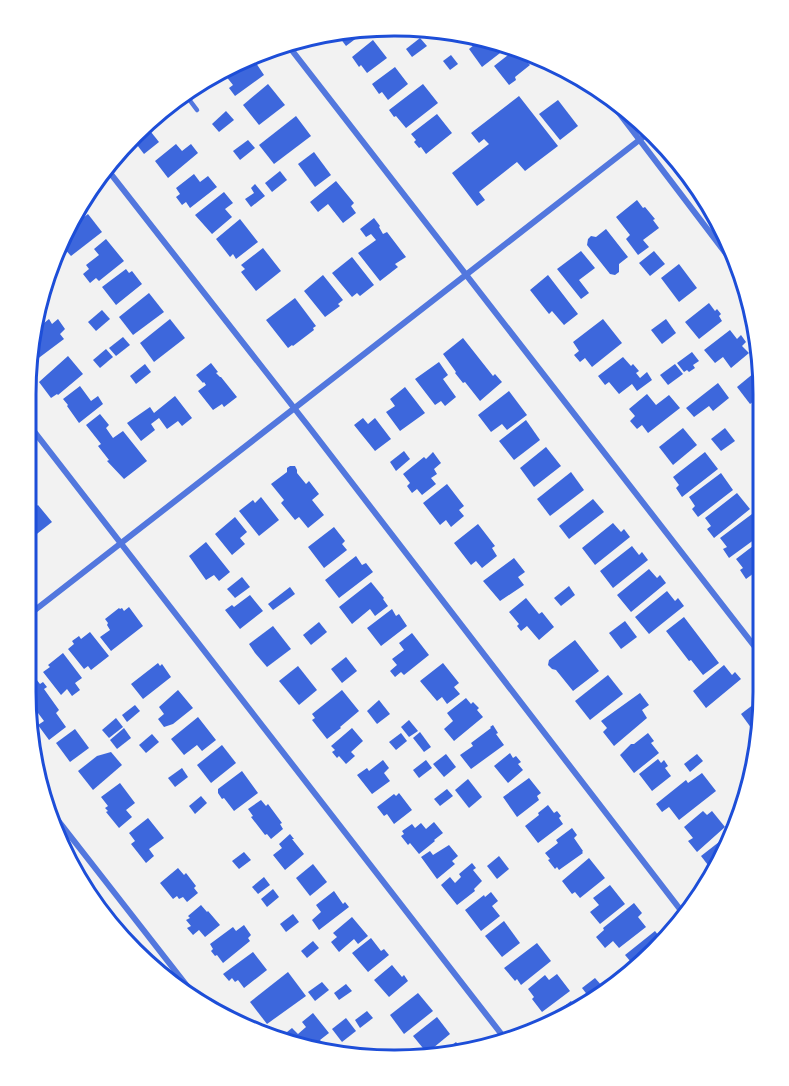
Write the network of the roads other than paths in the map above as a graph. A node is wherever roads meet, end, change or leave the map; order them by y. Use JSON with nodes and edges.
{"nodes":[{"id":1,"x":292,"y":51,"type":"edge"},
{"id":2,"x":190,"y":100,"type":"edge"},
{"id":3,"x":197,"y":110,"type":"dead end"},
{"id":4,"x":624,"y":119,"type":"edge"},
{"id":5,"x":644,"y":137,"type":"edge"},
{"id":6,"x":640,"y":140,"type":"junction"},
{"id":7,"x":111,"y":174,"type":"edge"},
{"id":8,"x":722,"y":248,"type":"edge"},
{"id":9,"x":466,"y":275,"type":"junction"},
{"id":10,"x":294,"y":408,"type":"junction"},
{"id":11,"x":36,"y":434,"type":"edge"},
{"id":12,"x":121,"y":543,"type":"junction"},
{"id":13,"x":36,"y":609,"type":"edge"},
{"id":14,"x":753,"y":644,"type":"edge"},
{"id":15,"x":62,"y":827,"type":"edge"},
{"id":16,"x":680,"y":909,"type":"edge"},
{"id":17,"x":184,"y":982,"type":"edge"},
{"id":18,"x":501,"y":1034,"type":"edge"}],
"edges":[{"from":1,"to":9,"type":"street"},
{"from":2,"to":3,"type":"lane"},
{"from":4,"to":6,"type":"street"},
{"from":5,"to":6,"type":"street"},
{"from":6,"to":8,"type":"street"},
{"from":6,"to":9,"type":"street"},
{"from":7,"to":10,"type":"street"},
{"from":9,"to":10,"type":"street"},
{"from":9,"to":14,"type":"street"},
{"from":10,"to":12,"type":"street"},
{"from":10,"to":16,"type":"street"},
{"from":11,"to":12,"type":"street"},
{"from":12,"to":13,"type":"street"},
{"from":12,"to":18,"type":"street"},
{"from":15,"to":17,"type":"street"}]}
